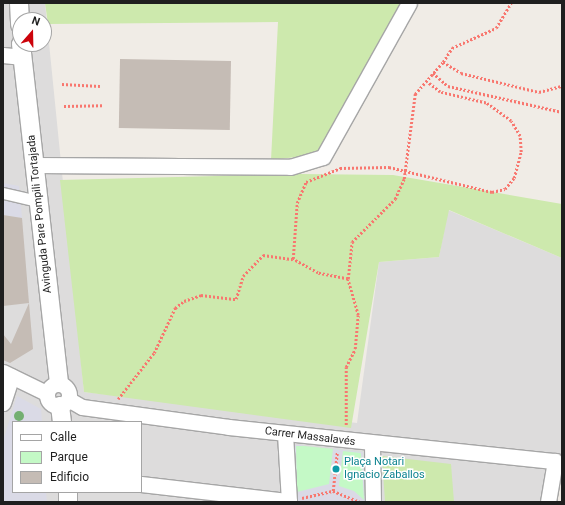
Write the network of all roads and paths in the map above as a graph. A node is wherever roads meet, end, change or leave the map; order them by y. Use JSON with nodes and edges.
{"nodes":[{"id":1,"x":409,"y":3,"type":"edge"},
{"id":2,"x":511,"y":3,"type":"edge"},
{"id":3,"x":14,"y":52,"type":"edge"},
{"id":4,"x":22,"y":52,"type":"edge"},
{"id":5,"x":3,"y":55,"type":"edge"},
{"id":6,"x":443,"y":62,"type":"junction"},
{"id":7,"x":433,"y":73,"type":"junction"},
{"id":8,"x":426,"y":81,"type":"junction"},
{"id":9,"x":62,"y":84,"type":"dead end"},
{"id":10,"x":100,"y":86,"type":"dead end"},
{"id":11,"x":562,"y":86,"type":"edge"},
{"id":12,"x":102,"y":105,"type":"dead end"},
{"id":13,"x":64,"y":106,"type":"dead end"},
{"id":14,"x":562,"y":112,"type":"edge"},
{"id":15,"x":35,"y":164,"type":"junction"},
{"id":16,"x":406,"y":173,"type":"junction"},
{"id":17,"x":3,"y":194,"type":"edge"},
{"id":18,"x":39,"y":201,"type":"junction"},
{"id":19,"x":293,"y":259,"type":"junction"},
{"id":20,"x":348,"y":279,"type":"junction"},
{"id":21,"x":8,"y":374,"type":"edge"},
{"id":22,"x":53,"y":388,"type":"junction"},
{"id":23,"x":117,"y":401,"type":"dead end"},
{"id":24,"x":3,"y":404,"type":"edge"},
{"id":25,"x":63,"y":409,"type":"edge"},
{"id":26,"x":285,"y":434,"type":"junction"},
{"id":27,"x":341,"y":444,"type":"junction"},
{"id":28,"x":372,"y":445,"type":"junction"},
{"id":29,"x":142,"y":484,"type":"edge"},
{"id":30,"x":333,"y":491,"type":"junction"},
{"id":31,"x":291,"y":501,"type":"edge"},
{"id":32,"x":361,"y":502,"type":"edge"},
{"id":33,"x":373,"y":502,"type":"edge"},
{"id":34,"x":548,"y":502,"type":"edge"}],
"edges":[{"from":1,"to":15,"type":"street"},
{"from":2,"to":6,"type":"path"},
{"from":3,"to":5,"type":"street"},
{"from":4,"to":15,"type":"street","name":"Avinguda Pare Pompili Tortajada"},
{"from":6,"to":7,"type":"path"},
{"from":6,"to":11,"type":"path"},
{"from":7,"to":8,"type":"path"},
{"from":7,"to":14,"type":"path"},
{"from":8,"to":16,"type":"path"},
{"from":8,"to":16,"type":"path"},
{"from":9,"to":10,"type":"path"},
{"from":12,"to":13,"type":"path"},
{"from":15,"to":18,"type":"street","name":"Avinguda Pare Pompili Tortajada"},
{"from":16,"to":19,"type":"path"},
{"from":16,"to":20,"type":"path"},
{"from":17,"to":18,"type":"street"},
{"from":18,"to":22,"type":"street","name":"Avinguda Pare Pompili Tortajada"},
{"from":19,"to":20,"type":"path"},
{"from":19,"to":23,"type":"path"},
{"from":20,"to":27,"type":"path"},
{"from":21,"to":22,"type":"street"},
{"from":21,"to":24,"type":"street"},
{"from":22,"to":25,"type":"street","name":"Carrer Massalavés"},
{"from":22,"to":25,"type":"street"},
{"from":25,"to":26,"type":"street","name":"Carrer Massalavés"},
{"from":26,"to":27,"type":"street","name":"Carrer Massalavés"},
{"from":26,"to":31,"type":"street"},
{"from":27,"to":28,"type":"street","name":"Carrer Massalavés"},
{"from":27,"to":30,"type":"path"},
{"from":28,"to":33,"type":"street"},
{"from":28,"to":34,"type":"street","name":"Carrer Massalavés"},
{"from":29,"to":31,"type":"street"},
{"from":30,"to":31,"type":"path"},
{"from":30,"to":32,"type":"path"}]}
